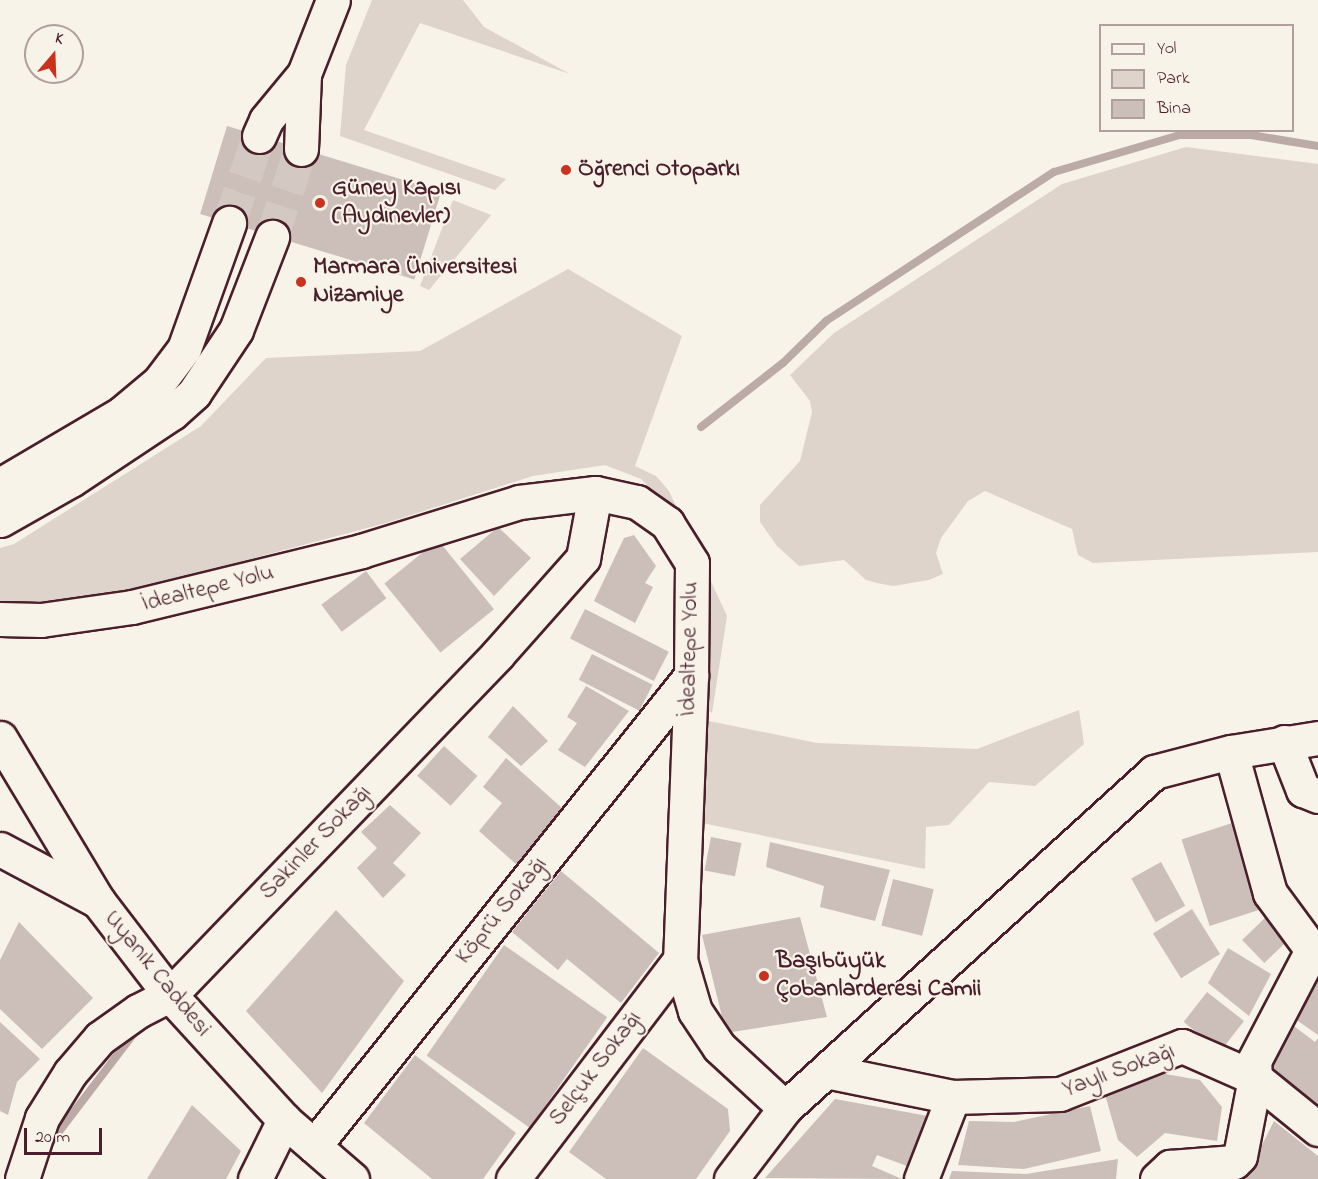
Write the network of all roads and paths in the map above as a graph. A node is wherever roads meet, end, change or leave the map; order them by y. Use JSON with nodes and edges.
{"nodes":[{"id":1,"x":333,"y":0,"type":"edge"},
{"id":2,"x":303,"y":74,"type":"junction"},
{"id":3,"x":259,"y":136,"type":"tunnel mouth"},
{"id":4,"x":301,"y":149,"type":"tunnel mouth"},
{"id":5,"x":229,"y":223,"type":"tunnel mouth"},
{"id":6,"x":272,"y":237,"type":"tunnel mouth"},
{"id":7,"x":0,"y":485,"type":"edge"},
{"id":8,"x":595,"y":493,"type":"junction"},
{"id":9,"x":0,"y":520,"type":"edge"},
{"id":10,"x":0,"y":619,"type":"edge"},
{"id":11,"x":691,"y":676,"type":"junction"},
{"id":12,"x":0,"y":738,"type":"edge"},
{"id":13,"x":1318,"y":738,"type":"edge"},
{"id":14,"x":1284,"y":742,"type":"junction"},
{"id":15,"x":1231,"y":752,"type":"junction"},
{"id":16,"x":1318,"y":796,"type":"edge"},
{"id":17,"x":0,"y":849,"type":"edge"},
{"id":18,"x":98,"y":901,"type":"junction"},
{"id":19,"x":680,"y":960,"type":"junction"},
{"id":20,"x":170,"y":995,"type":"junction"},
{"id":21,"x":826,"y":1071,"type":"junction"},
{"id":22,"x":1255,"y":1078,"type":"junction"},
{"id":23,"x":953,"y":1096,"type":"junction"},
{"id":24,"x":785,"y":1108,"type":"junction"},
{"id":25,"x":284,"y":1120,"type":"junction"},
{"id":26,"x":1318,"y":1130,"type":"edge"},
{"id":27,"x":314,"y":1146,"type":"junction"},
{"id":28,"x":22,"y":1179,"type":"edge"},
{"id":29,"x":255,"y":1179,"type":"edge"},
{"id":30,"x":352,"y":1179,"type":"edge"},
{"id":31,"x":513,"y":1179,"type":"edge"},
{"id":32,"x":731,"y":1179,"type":"edge"},
{"id":33,"x":921,"y":1179,"type":"edge"},
{"id":34,"x":1157,"y":1179,"type":"edge"}],
"edges":[{"from":1,"to":2,"type":"street"},
{"from":2,"to":3,"type":"street"},
{"from":2,"to":4,"type":"street"},
{"from":5,"to":7,"type":"street"},
{"from":6,"to":9,"type":"street"},
{"from":8,"to":10,"type":"street","name":"İdealtepe Yolu"},
{"from":8,"to":11,"type":"street","name":"İdealtepe Yolu"},
{"from":8,"to":20,"type":"street","name":"Sakinler Sokağı"},
{"from":11,"to":19,"type":"street","name":"İdealtepe Yolu"},
{"from":11,"to":27,"type":"street","name":"Köprü Sokağı"},
{"from":12,"to":18,"type":"street","name":"Uyanık Caddesi"},
{"from":13,"to":14,"type":"street"},
{"from":14,"to":15,"type":"street"},
{"from":14,"to":16,"type":"street"},
{"from":15,"to":21,"type":"street"},
{"from":15,"to":22,"type":"street"},
{"from":17,"to":18,"type":"street"},
{"from":18,"to":20,"type":"street","name":"Uyanık Caddesi"},
{"from":19,"to":24,"type":"street","name":"İdealtepe Yolu"},
{"from":19,"to":31,"type":"street","name":"Selçuk Sokağı"},
{"from":20,"to":25,"type":"street","name":"Uyanık Caddesi"},
{"from":20,"to":28,"type":"street","name":"Sakinler Sokağı"},
{"from":21,"to":23,"type":"street","name":"Yaylı Sokağı"},
{"from":21,"to":24,"type":"street"},
{"from":22,"to":23,"type":"street","name":"Yaylı Sokağı"},
{"from":22,"to":26,"type":"street","name":"Yaylı Sokağı"},
{"from":22,"to":34,"type":"street"},
{"from":23,"to":33,"type":"street"},
{"from":24,"to":32,"type":"street"},
{"from":25,"to":27,"type":"street","name":"Uyanık Caddesi"},
{"from":25,"to":29,"type":"street"},
{"from":27,"to":30,"type":"street","name":"Uyanık Caddesi"}]}
